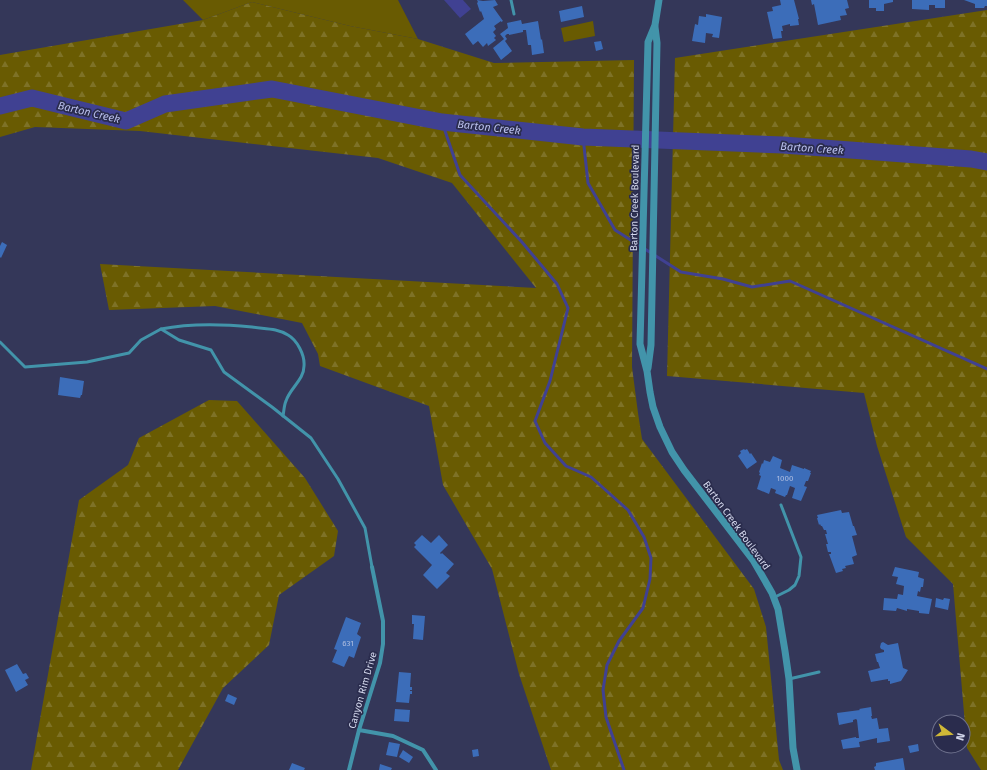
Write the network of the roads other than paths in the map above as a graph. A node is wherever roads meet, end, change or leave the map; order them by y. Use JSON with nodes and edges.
{"nodes":[{"id":1,"x":511,"y":0,"type":"edge"},
{"id":2,"x":659,"y":0,"type":"edge"},
{"id":3,"x":514,"y":14,"type":"dead end"},
{"id":4,"x":655,"y":25,"type":"junction"},
{"id":5,"x":161,"y":329,"type":"junction"},
{"id":6,"x":0,"y":342,"type":"edge"},
{"id":7,"x":647,"y":371,"type":"junction"},
{"id":8,"x":283,"y":416,"type":"junction"},
{"id":9,"x":781,"y":505,"type":"dead end"},
{"id":10,"x":372,"y":567,"type":"joint"},
{"id":11,"x":773,"y":598,"type":"junction"},
{"id":12,"x":819,"y":672,"type":"dead end"},
{"id":13,"x":789,"y":679,"type":"junction"},
{"id":14,"x":359,"y":730,"type":"junction"},
{"id":15,"x":349,"y":770,"type":"edge"},
{"id":16,"x":436,"y":770,"type":"edge"},
{"id":17,"x":797,"y":770,"type":"edge"}],
"edges":[{"from":1,"to":3,"type":"lane"},
{"from":2,"to":4,"type":"street","name":"Barton Creek Boulevard"},
{"from":4,"to":7,"type":"street","name":"Barton Creek Boulevard"},
{"from":4,"to":7,"type":"street","name":"Barton Creek Boulevard"},
{"from":5,"to":6,"type":"lane"},
{"from":5,"to":8,"type":"lane"},
{"from":5,"to":8,"type":"lane"},
{"from":7,"to":11,"type":"street","name":"Barton Creek Boulevard"},
{"from":8,"to":10,"type":"lane"},
{"from":9,"to":11,"type":"lane"},
{"from":10,"to":14,"type":"street","name":"Canyon Rim Drive"},
{"from":11,"to":13,"type":"street","name":"Barton Creek Boulevard"},
{"from":12,"to":13,"type":"lane"},
{"from":13,"to":17,"type":"street","name":"Barton Creek Boulevard"},
{"from":14,"to":15,"type":"street","name":"Canyon Rim Drive"},
{"from":14,"to":16,"type":"street"}]}
